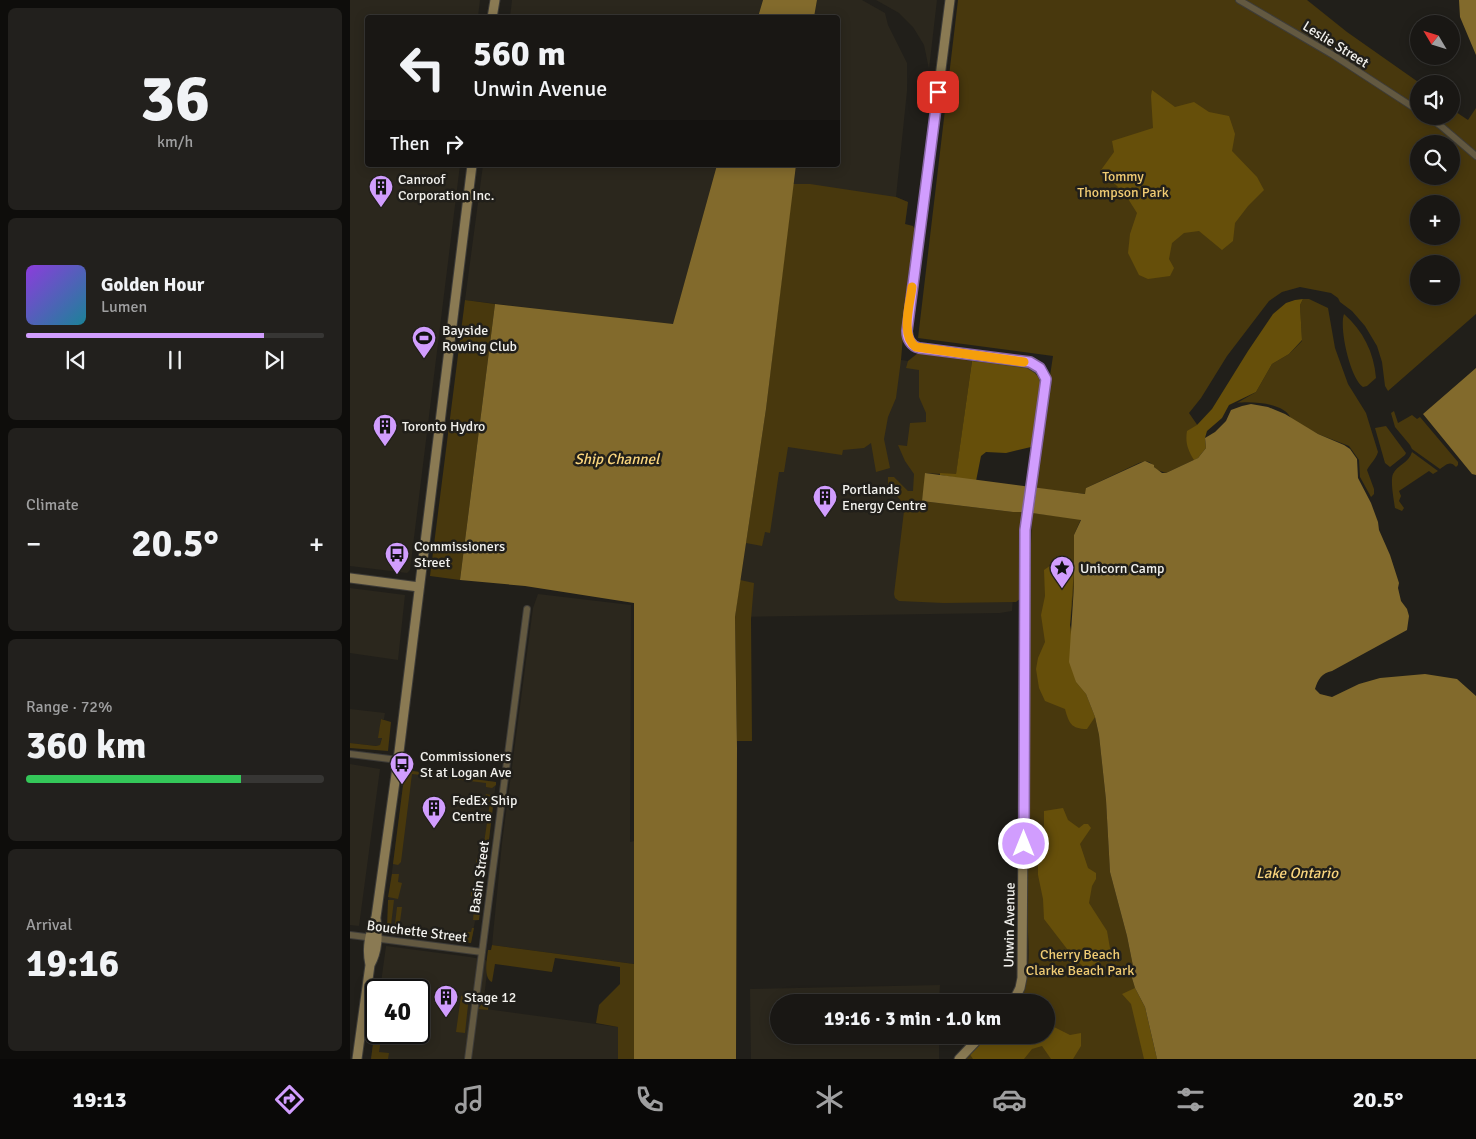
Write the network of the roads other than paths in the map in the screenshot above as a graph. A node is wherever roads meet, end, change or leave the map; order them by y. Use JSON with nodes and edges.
{"nodes":[{"id":1,"x":494,"y":0,"type":"edge"},
{"id":2,"x":950,"y":0,"type":"edge"},
{"id":3,"x":1239,"y":0,"type":"edge"},
{"id":4,"x":492,"y":15,"type":"edge"},
{"id":5,"x":1410,"y":105,"type":"edge"},
{"id":6,"x":1440,"y":125,"type":"edge"},
{"id":7,"x":1476,"y":156,"type":"edge"},
{"id":8,"x":472,"y":167,"type":"edge"},
{"id":9,"x":350,"y":578,"type":"edge"},
{"id":10,"x":419,"y":587,"type":"junction"},
{"id":11,"x":527,"y":608,"type":"dead end"},
{"id":12,"x":350,"y":754,"type":"edge"},
{"id":13,"x":398,"y":760,"type":"junction"},
{"id":14,"x":350,"y":935,"type":"edge"},
{"id":15,"x":373,"y":938,"type":"junction"},
{"id":16,"x":482,"y":952,"type":"junction"},
{"id":17,"x":1017,"y":994,"type":"edge"},
{"id":18,"x":973,"y":1044,"type":"edge"},
{"id":19,"x":358,"y":1059,"type":"edge"},
{"id":20,"x":468,"y":1059,"type":"edge"},
{"id":21,"x":959,"y":1059,"type":"edge"}],
"edges":[{"from":1,"to":4,"type":"street"},
{"from":2,"to":17,"type":"street","name":"Unwin Avenue"},
{"from":3,"to":5,"type":"street","name":"Leslie Street"},
{"from":6,"to":7,"type":"street"},
{"from":8,"to":10,"type":"street"},
{"from":9,"to":10,"type":"street"},
{"from":10,"to":13,"type":"street"},
{"from":11,"to":16,"type":"street","name":"Basin Street"},
{"from":12,"to":13,"type":"street"},
{"from":13,"to":15,"type":"street"},
{"from":14,"to":15,"type":"street","name":"Bouchette Street"},
{"from":15,"to":16,"type":"street","name":"Bouchette Street"},
{"from":15,"to":19,"type":"street"},
{"from":16,"to":20,"type":"street","name":"Basin Street"},
{"from":18,"to":21,"type":"street"}]}
